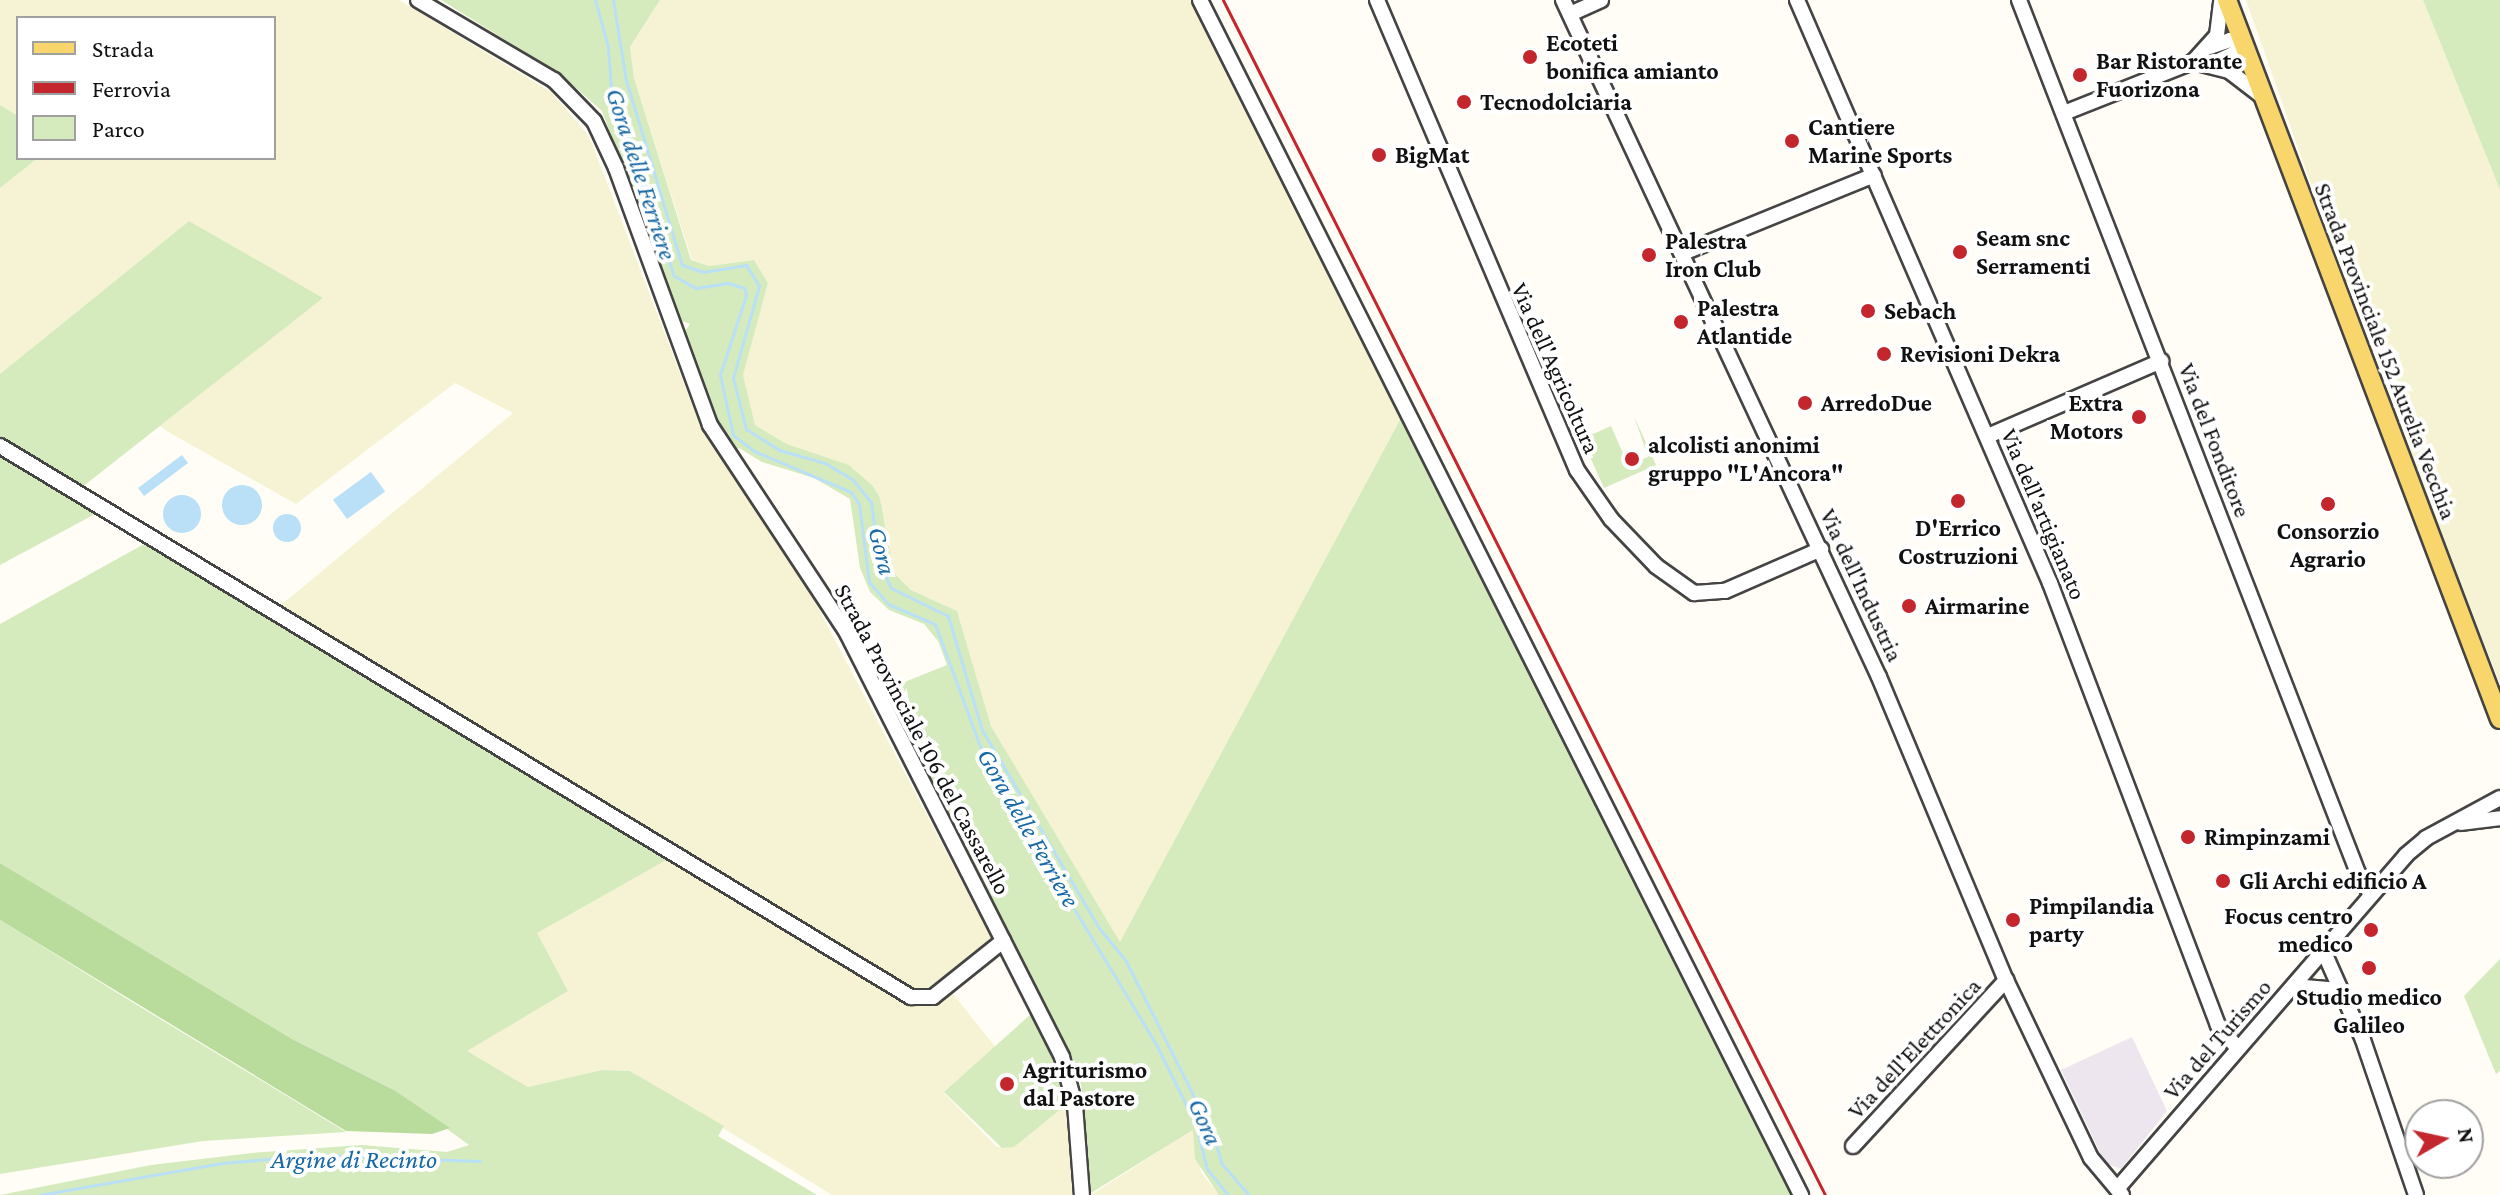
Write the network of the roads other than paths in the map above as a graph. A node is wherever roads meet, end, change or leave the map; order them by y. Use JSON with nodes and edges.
{"nodes":[{"id":1,"x":418,"y":0,"type":"edge"},
{"id":2,"x":1200,"y":0,"type":"edge"},
{"id":3,"x":1377,"y":0,"type":"edge"},
{"id":4,"x":1563,"y":0,"type":"edge"},
{"id":5,"x":1601,"y":0,"type":"edge"},
{"id":6,"x":1797,"y":0,"type":"edge"},
{"id":7,"x":2019,"y":0,"type":"edge"},
{"id":8,"x":2224,"y":0,"type":"edge"},
{"id":9,"x":1570,"y":14,"type":"junction"},
{"id":10,"x":2243,"y":43,"type":"junction"},
{"id":11,"x":2209,"y":47,"type":"junction"},
{"id":12,"x":2193,"y":62,"type":"junction"},
{"id":13,"x":2211,"y":64,"type":"junction"},
{"id":14,"x":2263,"y":97,"type":"junction"},
{"id":15,"x":2064,"y":113,"type":"junction"},
{"id":16,"x":1874,"y":175,"type":"junction"},
{"id":17,"x":1683,"y":253,"type":"junction"},
{"id":18,"x":2161,"y":361,"type":"junction"},
{"id":19,"x":1988,"y":436,"type":"junction"},
{"id":20,"x":0,"y":446,"type":"edge"},
{"id":21,"x":1821,"y":549,"type":"junction"},
{"id":22,"x":2500,"y":719,"type":"edge"},
{"id":23,"x":2498,"y":797,"type":"edge"},
{"id":24,"x":2500,"y":818,"type":"edge"},
{"id":25,"x":2457,"y":824,"type":"junction"},
{"id":26,"x":2371,"y":895,"type":"junction"},
{"id":27,"x":1003,"y":941,"type":"junction"},
{"id":28,"x":2323,"y":950,"type":"junction"},
{"id":29,"x":2006,"y":980,"type":"junction"},
{"id":30,"x":2293,"y":986,"type":"junction"},
{"id":31,"x":2339,"y":990,"type":"junction"},
{"id":32,"x":2237,"y":1048,"type":"junction"},
{"id":33,"x":1853,"y":1146,"type":"dead end"},
{"id":34,"x":2119,"y":1192,"type":"edge"},
{"id":35,"x":1082,"y":1195,"type":"edge"},
{"id":36,"x":1801,"y":1195,"type":"edge"},
{"id":37,"x":2416,"y":1195,"type":"edge"}],
"edges":[{"from":1,"to":27,"type":"street","name":"Strada Provinciale 106 del Cassarello"},
{"from":2,"to":36,"type":"street"},
{"from":3,"to":21,"type":"street","name":"Via dell'Agricoltura"},
{"from":4,"to":9,"type":"street","name":"Via dell'Industria"},
{"from":5,"to":9,"type":"street"},
{"from":6,"to":16,"type":"street","name":"Via dell'artigianato"},
{"from":7,"to":15,"type":"street","name":"Via del Fonditore"},
{"from":8,"to":10,"type":"main road","name":"Strada Provinciale 152 Aurelia Vecchia"},
{"from":8,"to":11,"type":"street"},
{"from":9,"to":17,"type":"street","name":"Via dell'Industria"},
{"from":10,"to":11,"type":"street"},
{"from":10,"to":13,"type":"street"},
{"from":10,"to":14,"type":"main road","name":"Strada Provinciale 152 Aurelia Vecchia"},
{"from":11,"to":12,"type":"street"},
{"from":12,"to":13,"type":"street"},
{"from":12,"to":15,"type":"street"},
{"from":13,"to":14,"type":"street"},
{"from":14,"to":22,"type":"main road","name":"Strada Provinciale 152 Aurelia Vecchia"},
{"from":15,"to":18,"type":"street","name":"Via del Fonditore"},
{"from":16,"to":17,"type":"street"},
{"from":16,"to":19,"type":"street","name":"Via dell'artigianato"},
{"from":17,"to":21,"type":"street","name":"Via dell'Industria"},
{"from":18,"to":19,"type":"street"},
{"from":18,"to":26,"type":"street","name":"Via del Fonditore"},
{"from":19,"to":32,"type":"street","name":"Via dell'artigianato"},
{"from":20,"to":27,"type":"street"},
{"from":21,"to":29,"type":"street","name":"Via dell'Industria"},
{"from":23,"to":25,"type":"street","name":"Via del Turismo"},
{"from":24,"to":25,"type":"street","name":"Via del Turismo"},
{"from":25,"to":26,"type":"street","name":"Via del Turismo"},
{"from":26,"to":28,"type":"street","name":"Via del Turismo"},
{"from":27,"to":35,"type":"street","name":"Strada Provinciale 106 del Cassarello"},
{"from":28,"to":30,"type":"street","name":"Via del Turismo"},
{"from":28,"to":31,"type":"street"},
{"from":29,"to":33,"type":"street","name":"Via dell'Elettronica"},
{"from":29,"to":34,"type":"street","name":"Via dell'Industria"},
{"from":30,"to":31,"type":"street"},
{"from":30,"to":32,"type":"street","name":"Via del Turismo"},
{"from":31,"to":37,"type":"street"},
{"from":32,"to":34,"type":"street","name":"Via del Turismo"}]}
